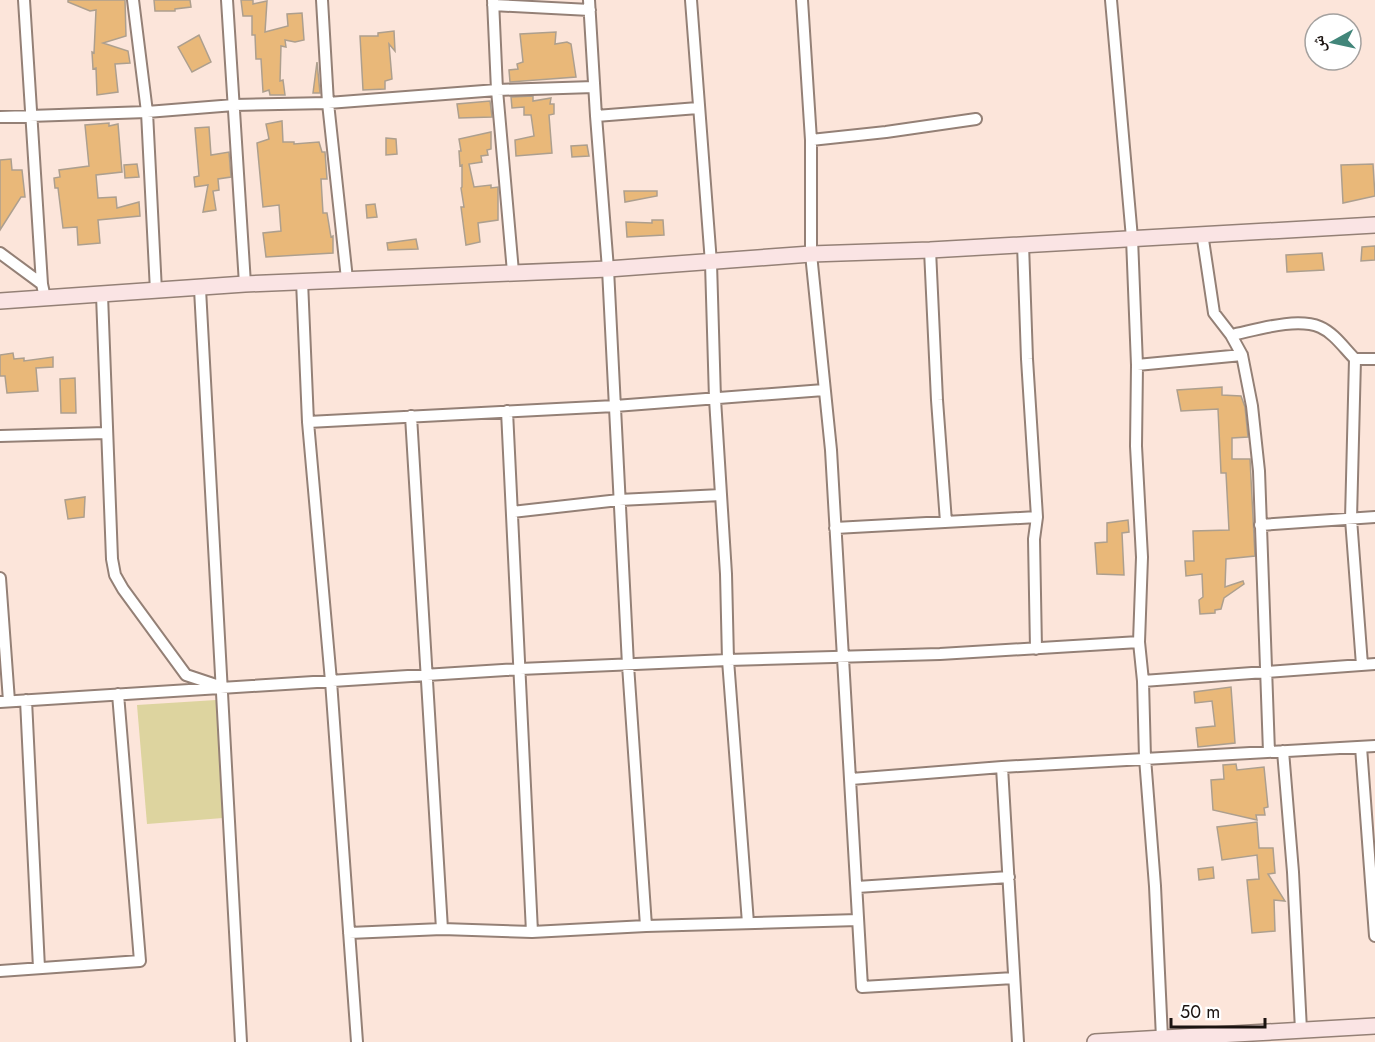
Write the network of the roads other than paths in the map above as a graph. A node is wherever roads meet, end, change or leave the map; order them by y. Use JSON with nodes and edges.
{"nodes":[{"id":1,"x":24,"y":0,"type":"edge"},
{"id":2,"x":133,"y":0,"type":"edge"},
{"id":3,"x":227,"y":0,"type":"edge"},
{"id":4,"x":322,"y":0,"type":"edge"},
{"id":5,"x":691,"y":0,"type":"edge"},
{"id":6,"x":802,"y":0,"type":"edge"},
{"id":7,"x":1111,"y":0,"type":"edge"},
{"id":8,"x":493,"y":3,"type":"edge"},
{"id":9,"x":590,"y":5,"type":"edge"},
{"id":10,"x":594,"y":87,"type":"junction"},
{"id":11,"x":497,"y":90,"type":"junction"},
{"id":12,"x":328,"y":103,"type":"junction"},
{"id":13,"x":234,"y":105,"type":"junction"},
{"id":14,"x":698,"y":108,"type":"junction"},
{"id":15,"x":147,"y":112,"type":"junction"},
{"id":16,"x":32,"y":116,"type":"junction"},
{"id":17,"x":596,"y":116,"type":"junction"},
{"id":18,"x":0,"y":117,"type":"edge"},
{"id":19,"x":976,"y":119,"type":"dead end"},
{"id":20,"x":811,"y":140,"type":"junction"},
{"id":21,"x":1375,"y":225,"type":"edge"},
{"id":22,"x":1202,"y":233,"type":"junction"},
{"id":23,"x":1132,"y":238,"type":"junction"},
{"id":24,"x":1023,"y":244,"type":"junction"},
{"id":25,"x":930,"y":250,"type":"junction"},
{"id":26,"x":0,"y":254,"type":"edge"},
{"id":27,"x":811,"y":254,"type":"junction"},
{"id":28,"x":711,"y":263,"type":"junction"},
{"id":29,"x":608,"y":268,"type":"junction"},
{"id":30,"x":513,"y":272,"type":"junction"},
{"id":31,"x":347,"y":279,"type":"junction"},
{"id":32,"x":302,"y":281,"type":"junction"},
{"id":33,"x":244,"y":284,"type":"junction"},
{"id":34,"x":200,"y":289,"type":"junction"},
{"id":35,"x":43,"y":291,"type":"junction"},
{"id":36,"x":156,"y":291,"type":"junction"},
{"id":37,"x":102,"y":295,"type":"junction"},
{"id":38,"x":0,"y":301,"type":"edge"},
{"id":39,"x":1231,"y":335,"type":"junction"},
{"id":40,"x":1242,"y":355,"type":"junction"},
{"id":41,"x":1354,"y":359,"type":"junction"},
{"id":42,"x":1375,"y":359,"type":"edge"},
{"id":43,"x":1137,"y":365,"type":"junction"},
{"id":44,"x":824,"y":390,"type":"junction"},
{"id":45,"x":715,"y":399,"type":"junction"},
{"id":46,"x":615,"y":406,"type":"junction"},
{"id":47,"x":507,"y":411,"type":"junction"},
{"id":48,"x":411,"y":416,"type":"junction"},
{"id":49,"x":308,"y":422,"type":"junction"},
{"id":50,"x":106,"y":433,"type":"junction"},
{"id":51,"x":0,"y":436,"type":"edge"},
{"id":52,"x":721,"y":495,"type":"junction"},
{"id":53,"x":620,"y":500,"type":"junction"},
{"id":54,"x":512,"y":512,"type":"junction"},
{"id":55,"x":1037,"y":517,"type":"junction"},
{"id":56,"x":1375,"y":518,"type":"edge"},
{"id":57,"x":1352,"y":519,"type":"junction"},
{"id":58,"x":946,"y":522,"type":"junction"},
{"id":59,"x":1260,"y":525,"type":"junction"},
{"id":60,"x":835,"y":528,"type":"junction"},
{"id":61,"x":0,"y":578,"type":"edge"},
{"id":62,"x":1138,"y":642,"type":"junction"},
{"id":63,"x":1036,"y":649,"type":"junction"},
{"id":64,"x":844,"y":657,"type":"junction"},
{"id":65,"x":728,"y":660,"type":"junction"},
{"id":66,"x":1375,"y":664,"type":"edge"},
{"id":67,"x":628,"y":665,"type":"junction"},
{"id":68,"x":1362,"y":665,"type":"junction"},
{"id":69,"x":520,"y":669,"type":"junction"},
{"id":70,"x":1266,"y":673,"type":"junction"},
{"id":71,"x":427,"y":675,"type":"junction"},
{"id":72,"x":331,"y":681,"type":"junction"},
{"id":73,"x":1143,"y":681,"type":"junction"},
{"id":74,"x":222,"y":688,"type":"junction"},
{"id":75,"x":118,"y":694,"type":"junction"},
{"id":76,"x":26,"y":700,"type":"junction"},
{"id":77,"x":5,"y":702,"type":"edge"},
{"id":78,"x":1375,"y":746,"type":"edge"},
{"id":79,"x":1361,"y":747,"type":"junction"},
{"id":80,"x":1283,"y":751,"type":"junction"},
{"id":81,"x":1269,"y":752,"type":"junction"},
{"id":82,"x":1145,"y":759,"type":"junction"},
{"id":83,"x":1002,"y":767,"type":"junction"},
{"id":84,"x":851,"y":779,"type":"junction"},
{"id":85,"x":1009,"y":877,"type":"junction"},
{"id":86,"x":857,"y":887,"type":"junction"},
{"id":87,"x":858,"y":920,"type":"junction"},
{"id":88,"x":748,"y":923,"type":"junction"},
{"id":89,"x":646,"y":926,"type":"junction"},
{"id":90,"x":442,"y":928,"type":"junction"},
{"id":91,"x":532,"y":932,"type":"junction"},
{"id":92,"x":349,"y":933,"type":"junction"},
{"id":93,"x":1375,"y":936,"type":"edge"},
{"id":94,"x":39,"y":969,"type":"junction"},
{"id":95,"x":0,"y":971,"type":"edge"},
{"id":96,"x":1014,"y":978,"type":"junction"},
{"id":97,"x":1375,"y":1026,"type":"edge"},
{"id":98,"x":1301,"y":1030,"type":"junction"},
{"id":99,"x":1162,"y":1038,"type":"junction"},
{"id":100,"x":241,"y":1042,"type":"edge"},
{"id":101,"x":357,"y":1042,"type":"edge"},
{"id":102,"x":1018,"y":1042,"type":"edge"},
{"id":103,"x":1095,"y":1042,"type":"edge"}],
"edges":[{"from":1,"to":16,"type":"street"},
{"from":2,"to":15,"type":"street"},
{"from":3,"to":13,"type":"street"},
{"from":4,"to":12,"type":"street"},
{"from":5,"to":14,"type":"street"},
{"from":6,"to":20,"type":"street"},
{"from":7,"to":23,"type":"street"},
{"from":8,"to":9,"type":"street"},
{"from":8,"to":11,"type":"street"},
{"from":9,"to":10,"type":"street"},
{"from":10,"to":11,"type":"street"},
{"from":10,"to":17,"type":"street"},
{"from":11,"to":12,"type":"street"},
{"from":11,"to":30,"type":"street"},
{"from":12,"to":13,"type":"street"},
{"from":12,"to":31,"type":"street"},
{"from":13,"to":15,"type":"street"},
{"from":13,"to":33,"type":"street"},
{"from":14,"to":17,"type":"street"},
{"from":14,"to":28,"type":"street"},
{"from":15,"to":16,"type":"street"},
{"from":15,"to":36,"type":"street"},
{"from":16,"to":18,"type":"street"},
{"from":16,"to":35,"type":"street"},
{"from":17,"to":29,"type":"street"},
{"from":19,"to":20,"type":"street"},
{"from":20,"to":27,"type":"street"},
{"from":21,"to":22,"type":"street"},
{"from":22,"to":23,"type":"street"},
{"from":22,"to":39,"type":"street"},
{"from":23,"to":24,"type":"street"},
{"from":23,"to":43,"type":"street"},
{"from":24,"to":25,"type":"street"},
{"from":24,"to":55,"type":"street"},
{"from":25,"to":27,"type":"street"},
{"from":25,"to":58,"type":"street"},
{"from":26,"to":35,"type":"street"},
{"from":27,"to":28,"type":"street"},
{"from":27,"to":44,"type":"street"},
{"from":28,"to":29,"type":"street"},
{"from":28,"to":45,"type":"street"},
{"from":29,"to":30,"type":"street"},
{"from":29,"to":46,"type":"street"},
{"from":30,"to":31,"type":"street"},
{"from":31,"to":32,"type":"street"},
{"from":32,"to":33,"type":"street"},
{"from":32,"to":49,"type":"street"},
{"from":33,"to":34,"type":"street"},
{"from":34,"to":36,"type":"street"},
{"from":34,"to":74,"type":"street"},
{"from":35,"to":37,"type":"street"},
{"from":35,"to":38,"type":"street"},
{"from":36,"to":37,"type":"street"},
{"from":37,"to":50,"type":"street"},
{"from":39,"to":40,"type":"street"},
{"from":39,"to":41,"type":"street"},
{"from":40,"to":43,"type":"street"},
{"from":40,"to":59,"type":"street"},
{"from":41,"to":42,"type":"street"},
{"from":41,"to":57,"type":"street"},
{"from":43,"to":62,"type":"street"},
{"from":44,"to":45,"type":"street"},
{"from":44,"to":60,"type":"street"},
{"from":45,"to":46,"type":"street"},
{"from":45,"to":52,"type":"street"},
{"from":46,"to":47,"type":"street"},
{"from":46,"to":53,"type":"street"},
{"from":47,"to":48,"type":"street"},
{"from":47,"to":54,"type":"street"},
{"from":48,"to":49,"type":"street"},
{"from":48,"to":71,"type":"street"},
{"from":49,"to":72,"type":"street"},
{"from":50,"to":51,"type":"street"},
{"from":50,"to":74,"type":"street"},
{"from":52,"to":53,"type":"street"},
{"from":52,"to":65,"type":"street"},
{"from":53,"to":54,"type":"street"},
{"from":53,"to":67,"type":"street"},
{"from":54,"to":69,"type":"street"},
{"from":55,"to":58,"type":"street"},
{"from":55,"to":63,"type":"street"},
{"from":56,"to":57,"type":"street"},
{"from":57,"to":59,"type":"street"},
{"from":57,"to":68,"type":"street"},
{"from":58,"to":60,"type":"street"},
{"from":59,"to":70,"type":"street"},
{"from":60,"to":64,"type":"street"},
{"from":61,"to":77,"type":"street"},
{"from":62,"to":63,"type":"street"},
{"from":62,"to":73,"type":"street"},
{"from":63,"to":64,"type":"street"},
{"from":64,"to":65,"type":"street"},
{"from":64,"to":84,"type":"street"},
{"from":65,"to":67,"type":"street"},
{"from":65,"to":88,"type":"street"},
{"from":66,"to":68,"type":"street"},
{"from":67,"to":69,"type":"street"},
{"from":67,"to":89,"type":"street"},
{"from":68,"to":70,"type":"street"},
{"from":69,"to":71,"type":"street"},
{"from":69,"to":91,"type":"street"},
{"from":70,"to":73,"type":"street"},
{"from":70,"to":81,"type":"street"},
{"from":71,"to":72,"type":"street"},
{"from":71,"to":90,"type":"street"},
{"from":72,"to":74,"type":"street"},
{"from":72,"to":92,"type":"street"},
{"from":73,"to":82,"type":"street"},
{"from":74,"to":75,"type":"street"},
{"from":74,"to":100,"type":"street"},
{"from":75,"to":76,"type":"street"},
{"from":75,"to":94,"type":"street"},
{"from":76,"to":77,"type":"street"},
{"from":76,"to":94,"type":"street"},
{"from":78,"to":79,"type":"street"},
{"from":79,"to":80,"type":"street"},
{"from":79,"to":93,"type":"street"},
{"from":80,"to":81,"type":"street"},
{"from":80,"to":98,"type":"street"},
{"from":81,"to":82,"type":"street"},
{"from":82,"to":83,"type":"street"},
{"from":82,"to":99,"type":"street"},
{"from":83,"to":84,"type":"street"},
{"from":83,"to":85,"type":"street"},
{"from":84,"to":86,"type":"street"},
{"from":85,"to":86,"type":"street"},
{"from":85,"to":96,"type":"street"},
{"from":86,"to":87,"type":"street"},
{"from":87,"to":88,"type":"street"},
{"from":87,"to":96,"type":"street"},
{"from":88,"to":89,"type":"street"},
{"from":89,"to":91,"type":"street"},
{"from":90,"to":91,"type":"street"},
{"from":90,"to":92,"type":"street"},
{"from":92,"to":101,"type":"street"},
{"from":94,"to":95,"type":"street"},
{"from":96,"to":102,"type":"street"},
{"from":97,"to":98,"type":"street"},
{"from":98,"to":99,"type":"street"},
{"from":99,"to":103,"type":"street"}]}
